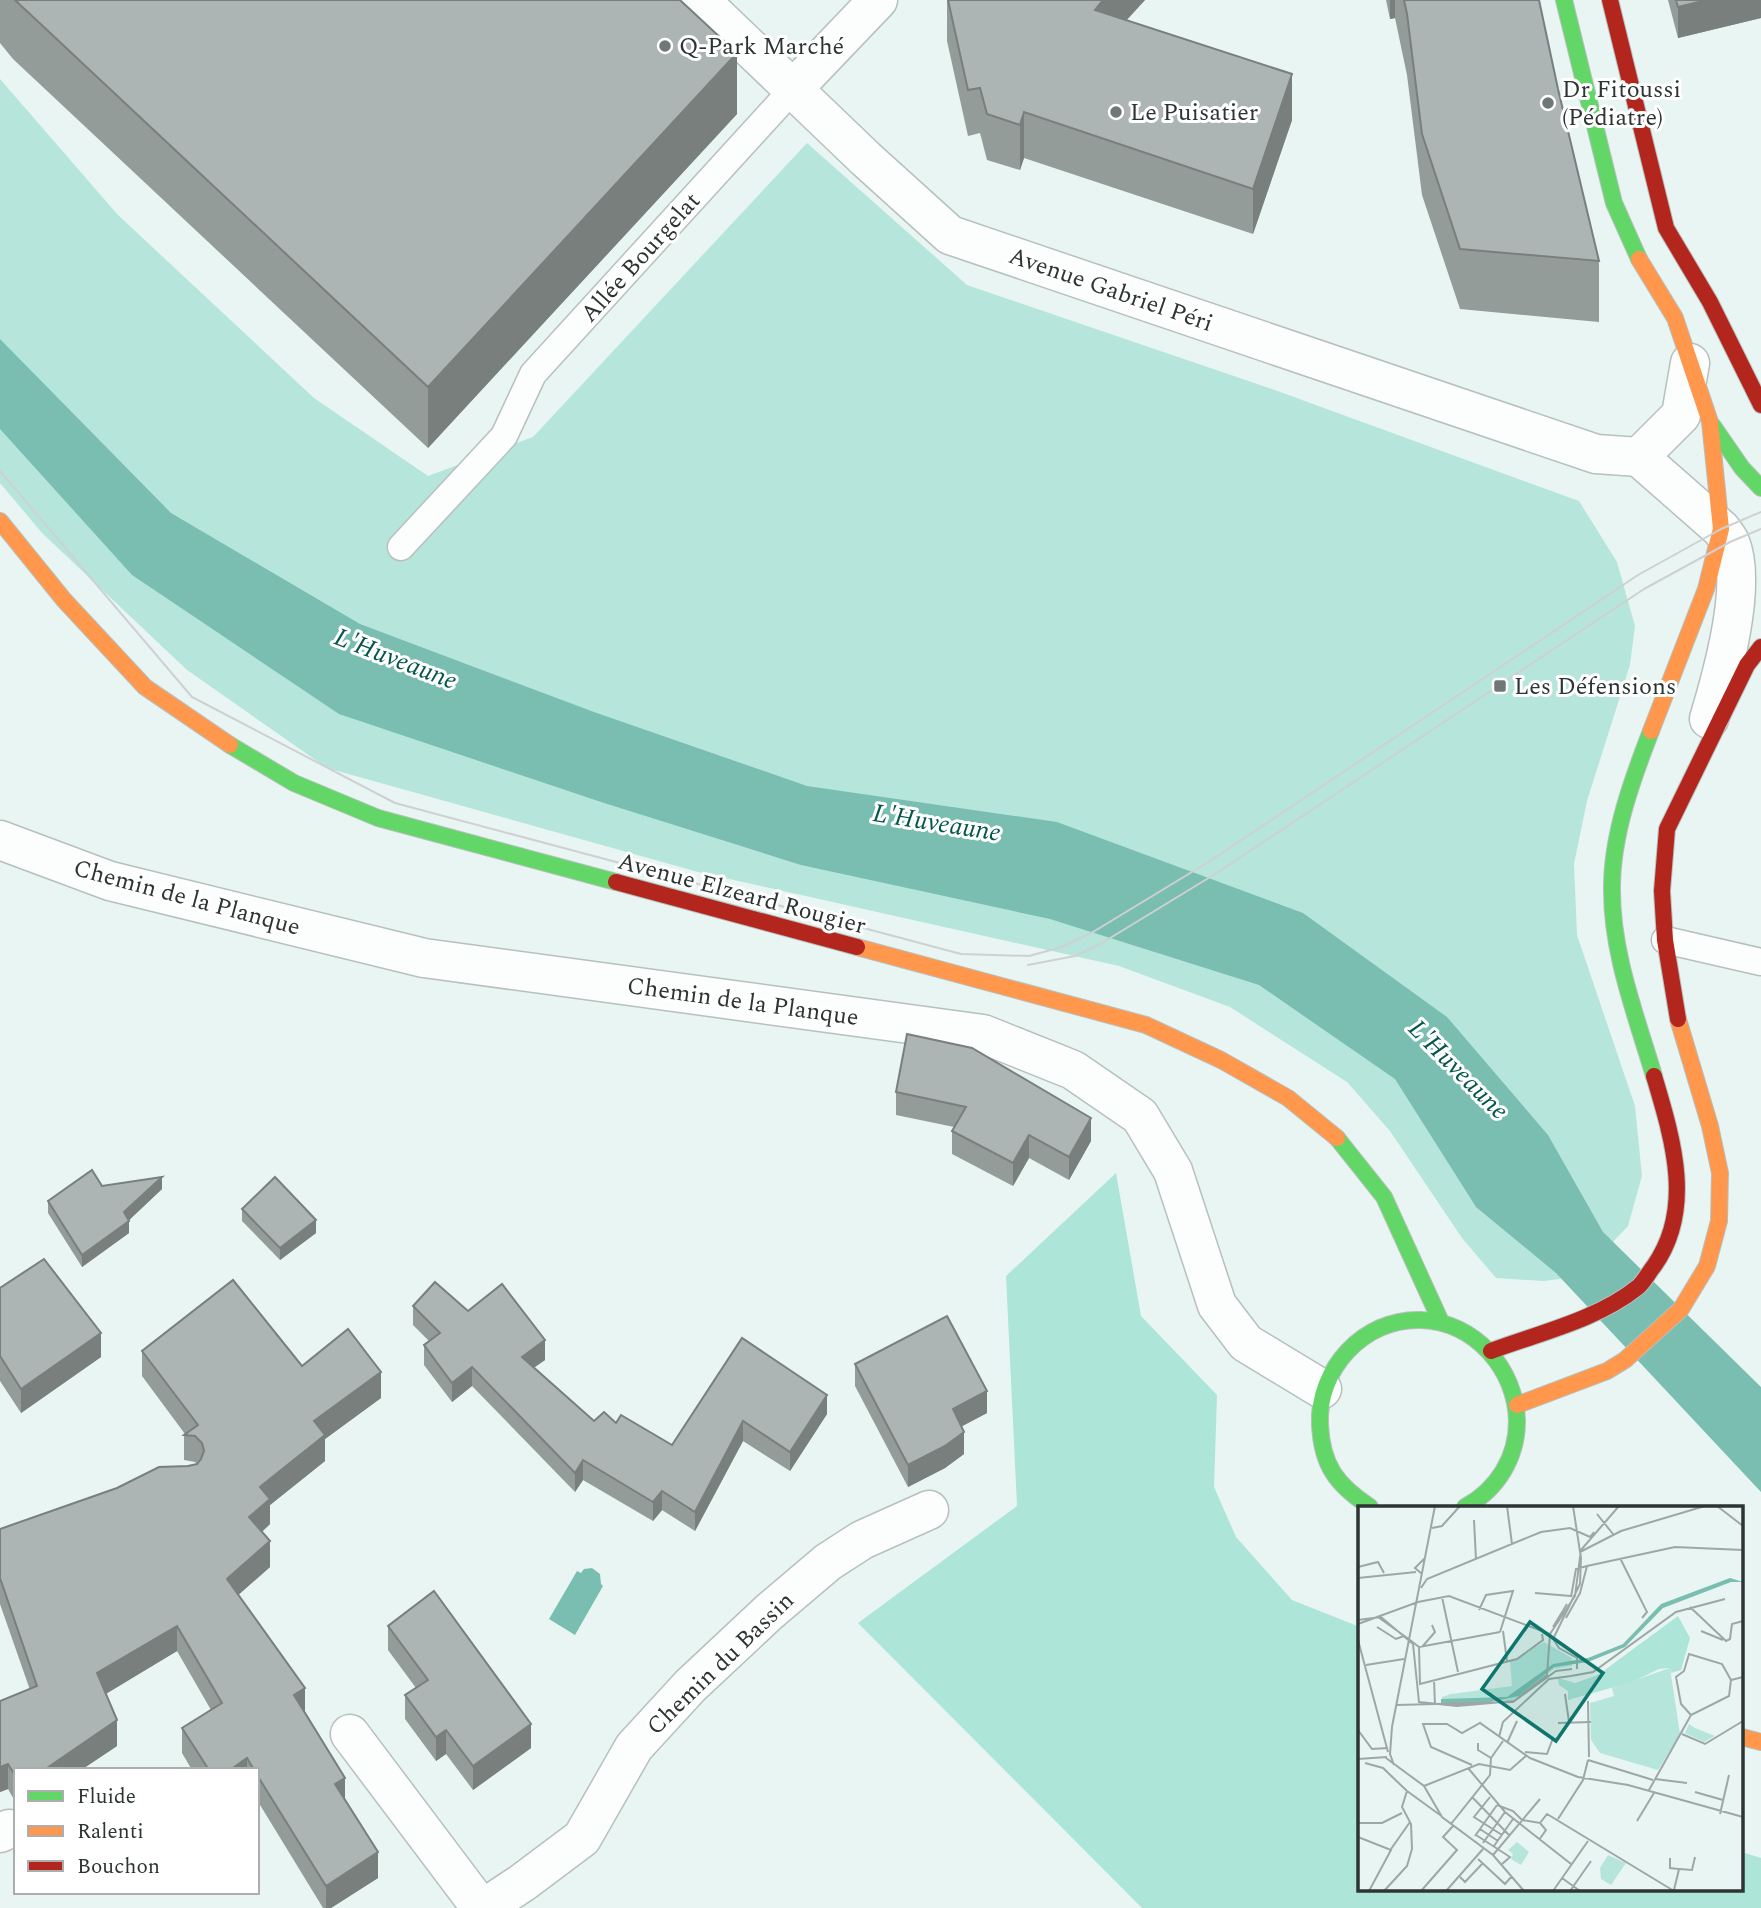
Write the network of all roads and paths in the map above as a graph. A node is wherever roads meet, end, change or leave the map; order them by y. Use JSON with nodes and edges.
{"nodes":[{"id":1,"x":700,"y":0,"type":"edge"},
{"id":2,"x":878,"y":0,"type":"edge"},
{"id":3,"x":1564,"y":0,"type":"edge"},
{"id":4,"x":1610,"y":0,"type":"edge"},
{"id":5,"x":793,"y":89,"type":"junction"},
{"id":6,"x":1735,"y":350,"type":"junction"},
{"id":7,"x":1690,"y":363,"type":"junction"},
{"id":8,"x":1761,"y":379,"type":"edge"},
{"id":9,"x":1761,"y":405,"type":"edge"},
{"id":10,"x":1710,"y":422,"type":"junction"},
{"id":11,"x":1639,"y":457,"type":"junction"},
{"id":12,"x":1756,"y":488,"type":"edge"},
{"id":13,"x":1727,"y":520,"type":"junction"},
{"id":14,"x":0,"y":522,"type":"edge"},
{"id":15,"x":401,"y":547,"type":"dead end"},
{"id":16,"x":1761,"y":647,"type":"edge"},
{"id":17,"x":1695,"y":768,"type":"junction"},
{"id":18,"x":0,"y":840,"type":"edge"},
{"id":19,"x":1665,"y":940,"type":"junction"},
{"id":20,"x":1761,"y":962,"type":"edge"},
{"id":21,"x":1441,"y":1322,"type":"junction"},
{"id":22,"x":1491,"y":1351,"type":"junction"},
{"id":23,"x":1322,"y":1389,"type":"junction"},
{"id":24,"x":1517,"y":1405,"type":"junction"},
{"id":25,"x":1369,"y":1506,"type":"edge"},
{"id":26,"x":1469,"y":1506,"type":"edge"},
{"id":27,"x":929,"y":1510,"type":"dead end"},
{"id":28,"x":350,"y":1734,"type":"dead end"},
{"id":29,"x":1744,"y":1738,"type":"edge"},
{"id":30,"x":1761,"y":1742,"type":"edge"},
{"id":31,"x":482,"y":1908,"type":"edge"}],
"edges":[{"from":1,"to":5,"type":"street","name":"Avenue Gabriel Péri"},
{"from":2,"to":5,"type":"street"},
{"from":3,"to":7,"type":"main road"},
{"from":4,"to":6,"type":"main road"},
{"from":5,"to":11,"type":"street","name":"Avenue Gabriel Péri"},
{"from":5,"to":15,"type":"lane","name":"Allée Bourgelat"},
{"from":6,"to":8,"type":"main road"},
{"from":6,"to":9,"type":"main road"},
{"from":7,"to":10,"type":"main road"},
{"from":7,"to":11,"type":"street"},
{"from":10,"to":12,"type":"main road"},
{"from":10,"to":13,"type":"main road"},
{"from":11,"to":13,"type":"street"},
{"from":13,"to":17,"type":"street"},
{"from":13,"to":22,"type":"main road"},
{"from":14,"to":21,"type":"main road","name":"Avenue Elzeard Rougier"},
{"from":16,"to":17,"type":"main road"},
{"from":17,"to":19,"type":"main road"},
{"from":18,"to":23,"type":"street","name":"Chemin de la Planque"},
{"from":19,"to":20,"type":"lane"},
{"from":19,"to":24,"type":"main road"},
{"from":21,"to":22,"type":"main road"},
{"from":21,"to":23,"type":"main road"},
{"from":22,"to":24,"type":"main road"},
{"from":23,"to":25,"type":"main road"},
{"from":24,"to":26,"type":"main road"},
{"from":27,"to":31,"type":"street","name":"Chemin du Bassin"},
{"from":28,"to":31,"type":"street"},
{"from":29,"to":30,"type":"main road"}]}
